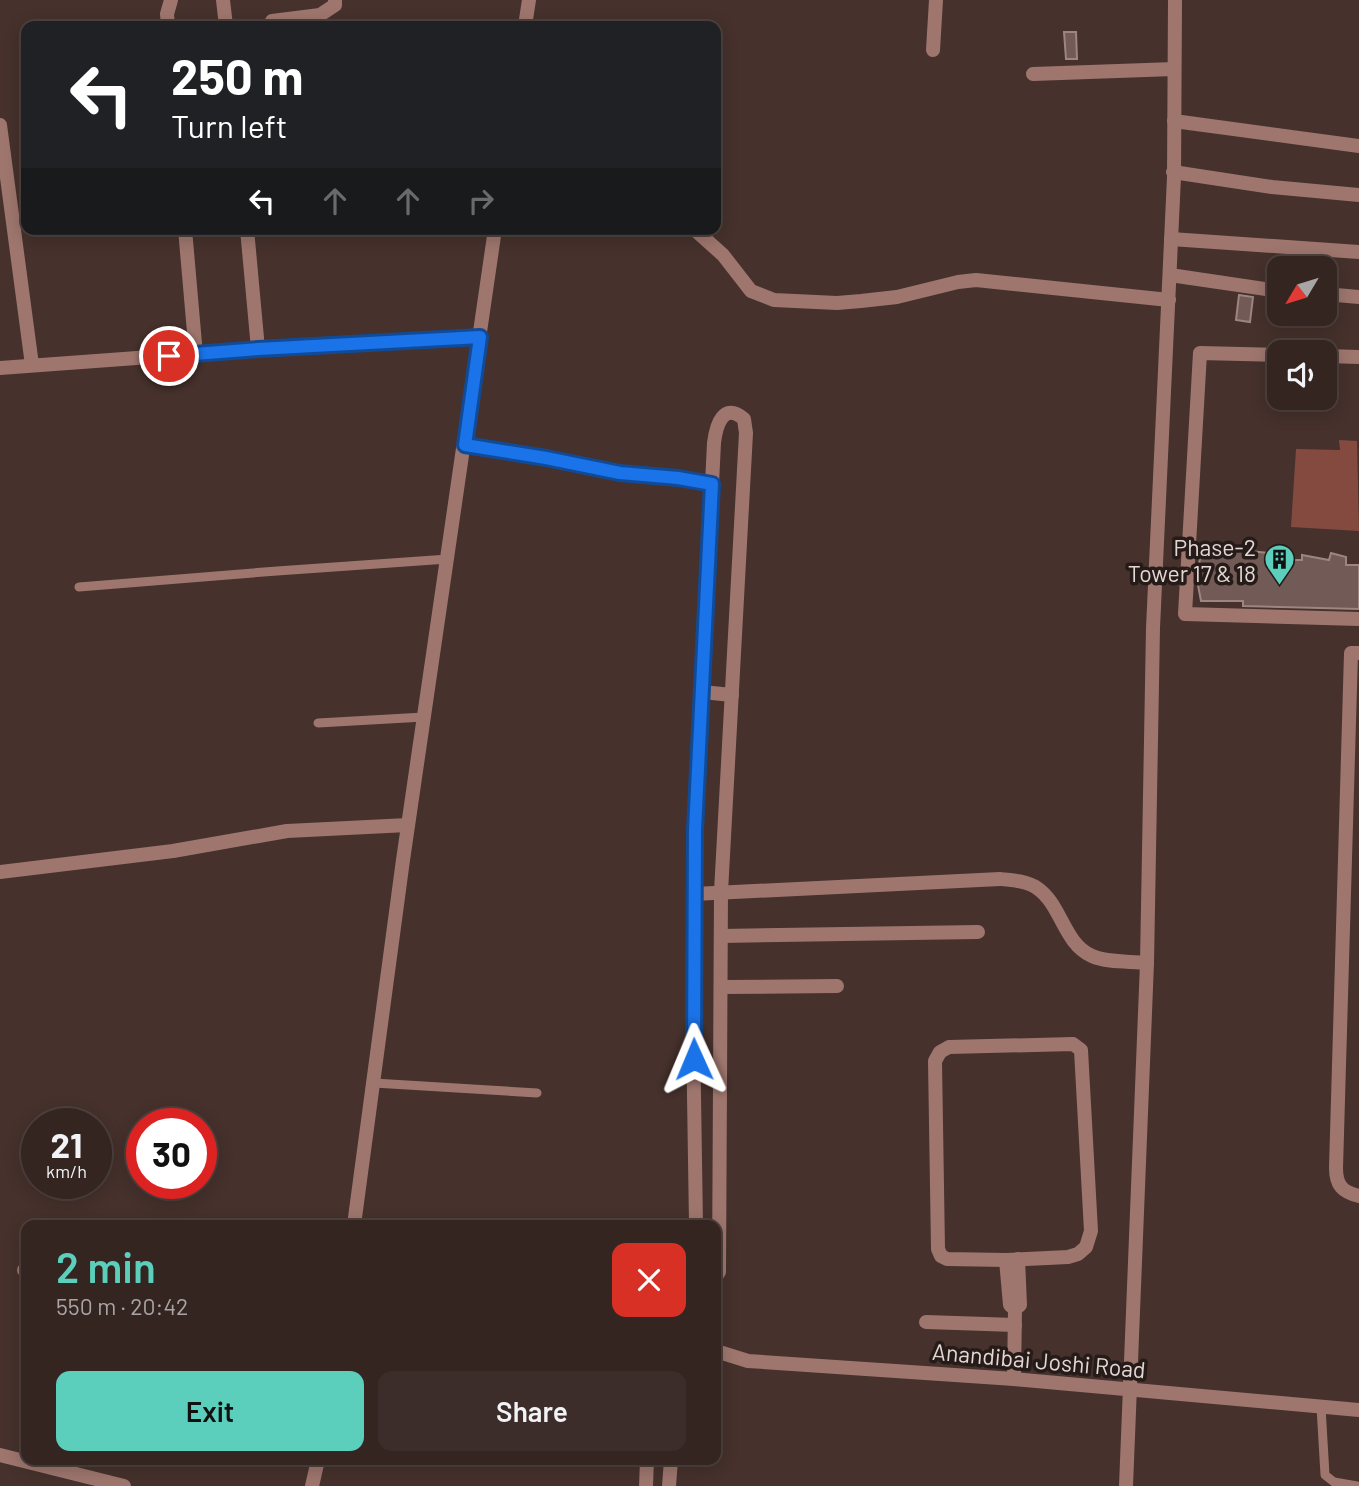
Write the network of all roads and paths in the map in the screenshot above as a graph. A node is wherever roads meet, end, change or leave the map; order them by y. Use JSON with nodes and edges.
{"nodes":[{"id":1,"x":171,"y":0,"type":"edge"},
{"id":2,"x":223,"y":0,"type":"edge"},
{"id":3,"x":335,"y":0,"type":"edge"},
{"id":4,"x":529,"y":0,"type":"edge"},
{"id":5,"x":936,"y":0,"type":"edge"},
{"id":6,"x":1170,"y":0,"type":"edge"},
{"id":7,"x":168,"y":21,"type":"edge"},
{"id":8,"x":225,"y":21,"type":"edge"},
{"id":9,"x":272,"y":21,"type":"dead end"},
{"id":10,"x":526,"y":21,"type":"edge"},
{"id":11,"x":933,"y":50,"type":"dead end"},
{"id":12,"x":1174,"y":69,"type":"junction"},
{"id":13,"x":1033,"y":75,"type":"dead end"},
{"id":14,"x":1174,"y":121,"type":"junction"},
{"id":15,"x":0,"y":125,"type":"edge"},
{"id":16,"x":1359,"y":146,"type":"edge"},
{"id":17,"x":1173,"y":172,"type":"junction"},
{"id":18,"x":1359,"y":195,"type":"edge"},
{"id":19,"x":186,"y":235,"type":"edge"},
{"id":20,"x":248,"y":235,"type":"edge"},
{"id":21,"x":494,"y":235,"type":"edge"},
{"id":22,"x":701,"y":235,"type":"edge"},
{"id":23,"x":1171,"y":239,"type":"junction"},
{"id":24,"x":1359,"y":252,"type":"edge"},
{"id":25,"x":1170,"y":275,"type":"junction"},
{"id":26,"x":1267,"y":289,"type":"edge"},
{"id":27,"x":1337,"y":295,"type":"edge"},
{"id":28,"x":1359,"y":297,"type":"edge"},
{"id":29,"x":1169,"y":300,"type":"junction"},
{"id":30,"x":480,"y":337,"type":"junction"},
{"id":31,"x":258,"y":349,"type":"junction"},
{"id":32,"x":196,"y":355,"type":"junction"},
{"id":33,"x":1267,"y":355,"type":"edge"},
{"id":34,"x":1337,"y":356,"type":"edge"},
{"id":35,"x":1359,"y":357,"type":"edge"},
{"id":36,"x":32,"y":365,"type":"junction"},
{"id":37,"x":0,"y":368,"type":"edge"},
{"id":38,"x":465,"y":445,"type":"junction"},
{"id":39,"x":712,"y":484,"type":"junction"},
{"id":40,"x":448,"y":559,"type":"junction"},
{"id":41,"x":79,"y":587,"type":"dead end"},
{"id":42,"x":1359,"y":619,"type":"edge"},
{"id":43,"x":1359,"y":653,"type":"edge"},
{"id":44,"x":702,"y":692,"type":"junction"},
{"id":45,"x":732,"y":695,"type":"junction"},
{"id":46,"x":425,"y":717,"type":"junction"},
{"id":47,"x":318,"y":723,"type":"dead end"},
{"id":48,"x":408,"y":825,"type":"junction"},
{"id":49,"x":0,"y":872,"type":"edge"},
{"id":50,"x":721,"y":892,"type":"junction"},
{"id":51,"x":694,"y":894,"type":"junction"},
{"id":52,"x":978,"y":932,"type":"dead end"},
{"id":53,"x":721,"y":936,"type":"junction"},
{"id":54,"x":1147,"y":963,"type":"junction"},
{"id":55,"x":1343,"y":968,"type":"junction"},
{"id":56,"x":1359,"y":970,"type":"edge"},
{"id":57,"x":837,"y":986,"type":"dead end"},
{"id":58,"x":721,"y":987,"type":"junction"},
{"id":59,"x":374,"y":1083,"type":"junction"},
{"id":60,"x":537,"y":1093,"type":"dead end"},
{"id":61,"x":1359,"y":1196,"type":"edge"},
{"id":62,"x":355,"y":1220,"type":"edge"},
{"id":63,"x":696,"y":1220,"type":"edge"},
{"id":64,"x":719,"y":1220,"type":"edge"},
{"id":65,"x":1012,"y":1259,"type":"junction"},
{"id":66,"x":926,"y":1322,"type":"dead end"},
{"id":67,"x":1015,"y":1325,"type":"junction"},
{"id":68,"x":721,"y":1354,"type":"edge"},
{"id":69,"x":1014,"y":1379,"type":"junction"},
{"id":70,"x":1128,"y":1390,"type":"junction"},
{"id":71,"x":1321,"y":1407,"type":"junction"},
{"id":72,"x":1359,"y":1410,"type":"edge"},
{"id":73,"x":0,"y":1455,"type":"edge"},
{"id":74,"x":21,"y":1460,"type":"edge"},
{"id":75,"x":40,"y":1465,"type":"edge"},
{"id":76,"x":317,"y":1465,"type":"edge"},
{"id":77,"x":647,"y":1465,"type":"edge"},
{"id":78,"x":671,"y":1465,"type":"edge"},
{"id":79,"x":124,"y":1486,"type":"edge"},
{"id":80,"x":312,"y":1486,"type":"edge"},
{"id":81,"x":646,"y":1486,"type":"edge"},
{"id":82,"x":669,"y":1486,"type":"edge"},
{"id":83,"x":1126,"y":1486,"type":"edge"},
{"id":84,"x":1356,"y":1486,"type":"edge"}],
"edges":[{"from":1,"to":7,"type":"street"},
{"from":2,"to":8,"type":"street"},
{"from":3,"to":9,"type":"street"},
{"from":4,"to":10,"type":"street"},
{"from":5,"to":11,"type":"street"},
{"from":6,"to":12,"type":"street"},
{"from":12,"to":13,"type":"street"},
{"from":12,"to":14,"type":"street"},
{"from":14,"to":16,"type":"street"},
{"from":14,"to":17,"type":"street"},
{"from":15,"to":36,"type":"street"},
{"from":17,"to":18,"type":"street"},
{"from":17,"to":23,"type":"street"},
{"from":19,"to":32,"type":"street"},
{"from":20,"to":31,"type":"street"},
{"from":21,"to":30,"type":"street"},
{"from":22,"to":29,"type":"street"},
{"from":23,"to":24,"type":"street"},
{"from":23,"to":25,"type":"street"},
{"from":25,"to":26,"type":"street"},
{"from":25,"to":29,"type":"street"},
{"from":27,"to":28,"type":"street"},
{"from":29,"to":54,"type":"street"},
{"from":30,"to":31,"type":"street"},
{"from":30,"to":38,"type":"street"},
{"from":31,"to":32,"type":"street"},
{"from":32,"to":36,"type":"street"},
{"from":33,"to":42,"type":"street"},
{"from":34,"to":35,"type":"street"},
{"from":36,"to":37,"type":"street"},
{"from":38,"to":39,"type":"lane"},
{"from":38,"to":40,"type":"street"},
{"from":39,"to":44,"type":"street"},
{"from":39,"to":45,"type":"street"},
{"from":40,"to":41,"type":"lane"},
{"from":40,"to":46,"type":"street"},
{"from":43,"to":55,"type":"street"},
{"from":44,"to":45,"type":"street"},
{"from":44,"to":51,"type":"street"},
{"from":45,"to":50,"type":"street"},
{"from":46,"to":47,"type":"lane"},
{"from":46,"to":48,"type":"street"},
{"from":48,"to":49,"type":"street"},
{"from":48,"to":59,"type":"street"},
{"from":50,"to":51,"type":"street"},
{"from":50,"to":53,"type":"street"},
{"from":50,"to":54,"type":"street"},
{"from":51,"to":63,"type":"street"},
{"from":52,"to":53,"type":"street"},
{"from":53,"to":58,"type":"street"},
{"from":54,"to":70,"type":"street"},
{"from":55,"to":56,"type":"street"},
{"from":55,"to":61,"type":"street"},
{"from":57,"to":58,"type":"street"},
{"from":58,"to":64,"type":"street"},
{"from":59,"to":60,"type":"lane"},
{"from":59,"to":62,"type":"street"},
{"from":65,"to":65,"type":"street"},
{"from":65,"to":67,"type":"street"},
{"from":66,"to":67,"type":"street"},
{"from":67,"to":69,"type":"street"},
{"from":68,"to":69,"type":"street","name":"Anandibai Joshi Road"},
{"from":69,"to":70,"type":"street","name":"Anandibai Joshi Road"},
{"from":70,"to":71,"type":"street","name":"Anandibai Joshi Road"},
{"from":70,"to":83,"type":"street"},
{"from":71,"to":72,"type":"street","name":"Anandibai Joshi Road"},
{"from":71,"to":84,"type":"lane"},
{"from":73,"to":74,"type":"street"},
{"from":75,"to":79,"type":"street"},
{"from":76,"to":80,"type":"street"},
{"from":77,"to":81,"type":"street"},
{"from":78,"to":82,"type":"street"}]}
